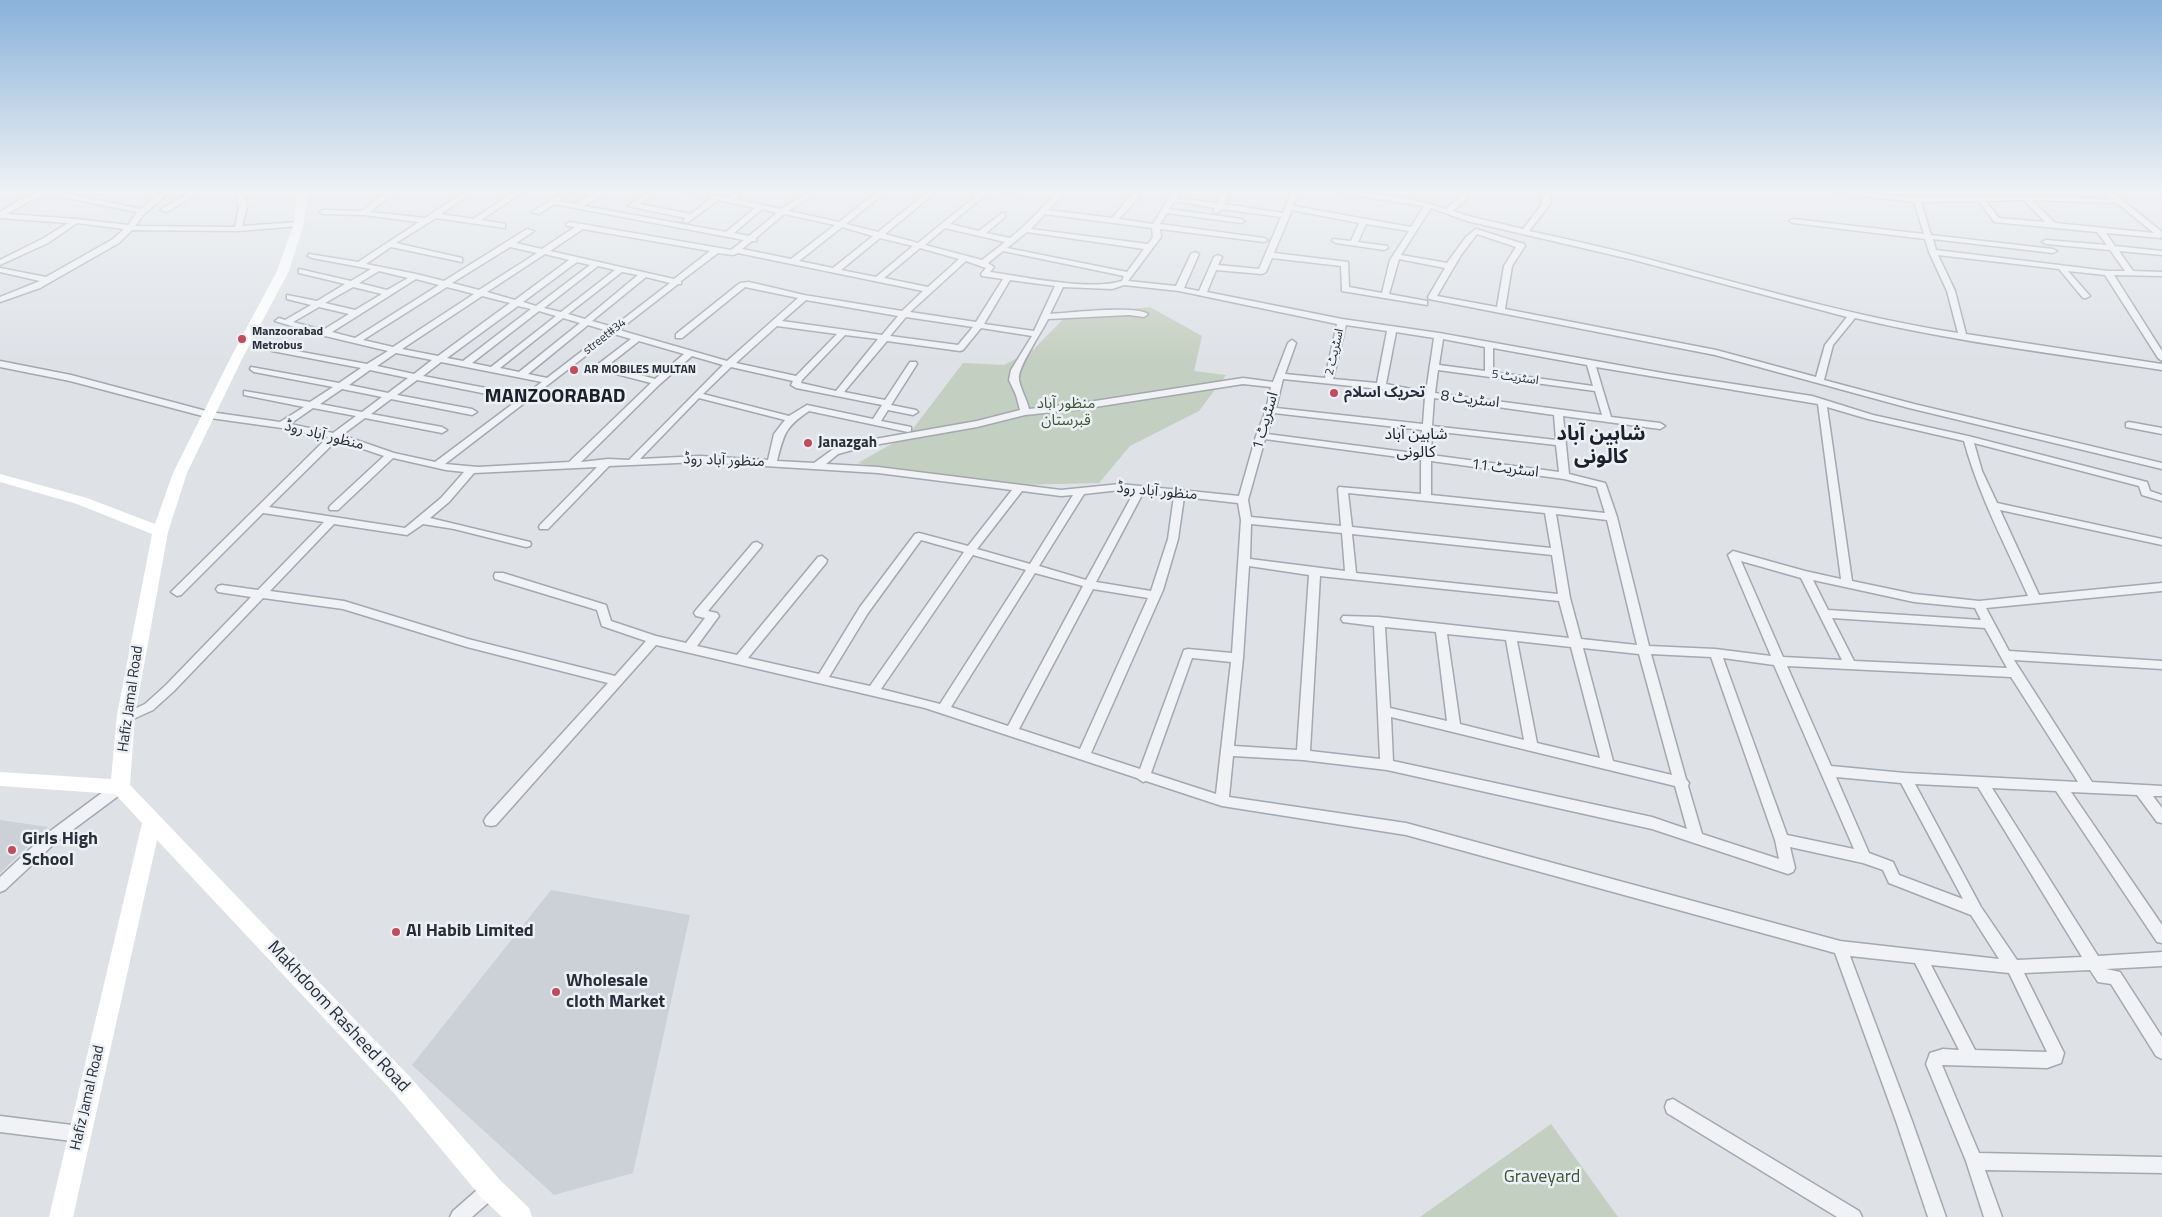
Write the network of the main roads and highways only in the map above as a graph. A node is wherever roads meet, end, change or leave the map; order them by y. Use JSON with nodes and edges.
{"nodes":[{"id":1,"x":291,"y":248,"type":"edge"},
{"id":2,"x":0,"y":478,"type":"edge"},
{"id":3,"x":160,"y":532,"type":"junction"},
{"id":4,"x":0,"y":779,"type":"edge"},
{"id":5,"x":120,"y":787,"type":"junction"},
{"id":6,"x":152,"y":821,"type":"junction"},
{"id":7,"x":61,"y":1217,"type":"edge"},
{"id":8,"x":520,"y":1217,"type":"edge"}],
"edges":[{"from":1,"to":3,"type":"main road","name":"Hafiz Jamal Road"},
{"from":2,"to":3,"type":"main road"},
{"from":3,"to":5,"type":"main road","name":"Hafiz Jamal Road"},
{"from":4,"to":5,"type":"main road"},
{"from":5,"to":6,"type":"main road"},
{"from":6,"to":7,"type":"main road","name":"Hafiz Jamal Road"},
{"from":6,"to":8,"type":"main road","name":"Makhdoom Rasheed Road"}]}
